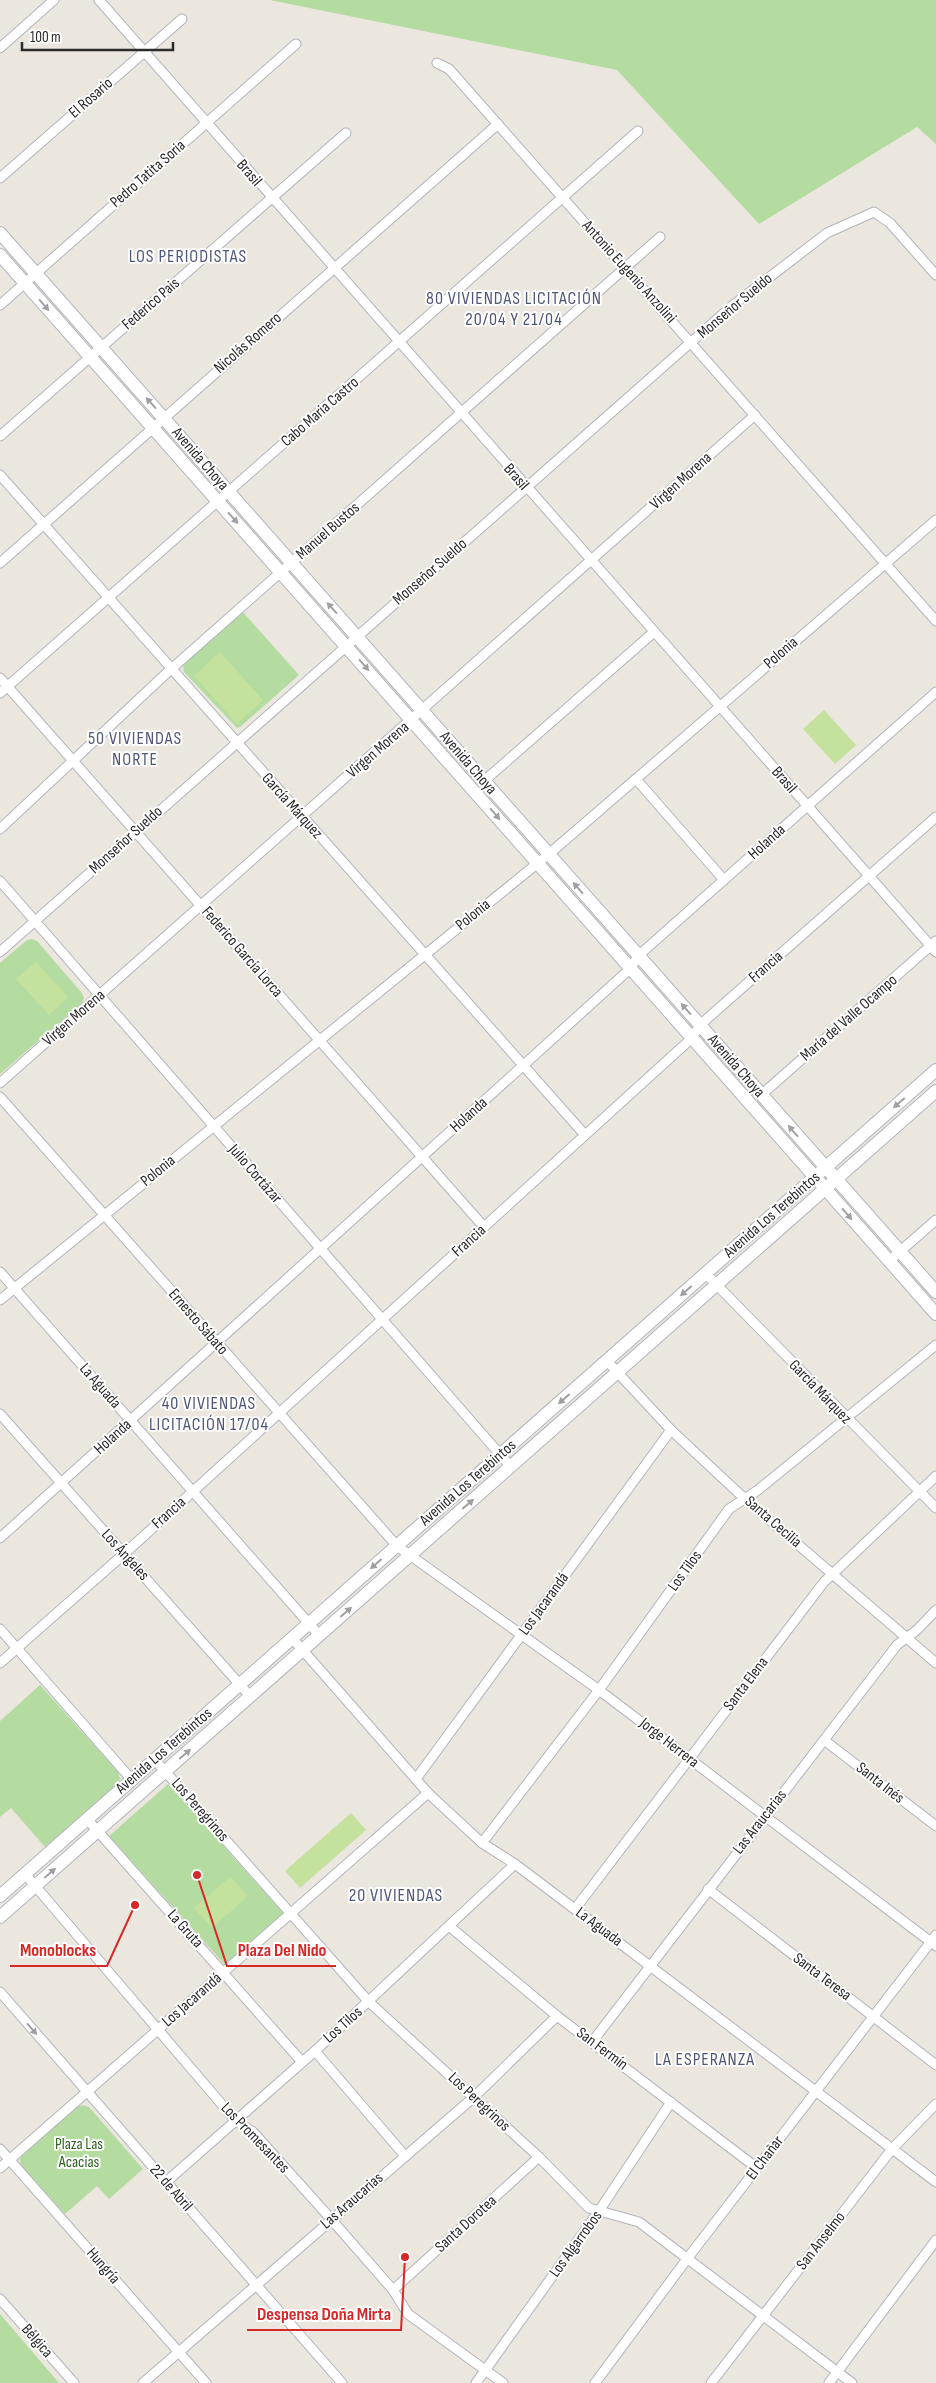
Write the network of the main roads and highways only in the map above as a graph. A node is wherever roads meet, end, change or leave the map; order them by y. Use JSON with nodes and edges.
{"nodes":[{"id":1,"x":0,"y":233,"type":"edge"},
{"id":2,"x":0,"y":255,"type":"edge"},
{"id":3,"x":936,"y":1070,"type":"edge"},
{"id":4,"x":936,"y":1091,"type":"edge"},
{"id":5,"x":826,"y":1168,"type":"junction"},
{"id":6,"x":815,"y":1177,"type":"junction"},
{"id":7,"x":836,"y":1180,"type":"junction"},
{"id":8,"x":826,"y":1189,"type":"junction"},
{"id":9,"x":936,"y":1292,"type":"edge"},
{"id":10,"x":936,"y":1314,"type":"edge"},
{"id":11,"x":0,"y":1896,"type":"edge"},
{"id":12,"x":0,"y":1917,"type":"edge"}],
"edges":[{"from":5,"to":1,"type":"main road","name":"Avenida Choya","one_way":true},
{"from":2,"to":6,"type":"main road","name":"Avenida Choya","one_way":true},
{"from":3,"to":5,"type":"main road","name":"Avenida Los Terebintos","one_way":true},
{"from":4,"to":7,"type":"main road","name":"Avenida Los Terebintos"},
{"from":5,"to":6,"type":"main road","name":"Avenida Los Terebintos"},
{"from":5,"to":7,"type":"main road","name":"Avenida Choya"},
{"from":6,"to":8,"type":"main road","name":"Avenida Choya"},
{"from":6,"to":11,"type":"main road","name":"Avenida Los Terebintos","one_way":true},
{"from":7,"to":8,"type":"main road","name":"Avenida Los Terebintos"},
{"from":7,"to":9,"type":"main road","name":"Avenida Choya"},
{"from":8,"to":10,"type":"main road","name":"Avenida Choya","one_way":true},
{"from":12,"to":8,"type":"main road","name":"Avenida Los Terebintos","one_way":true}]}
